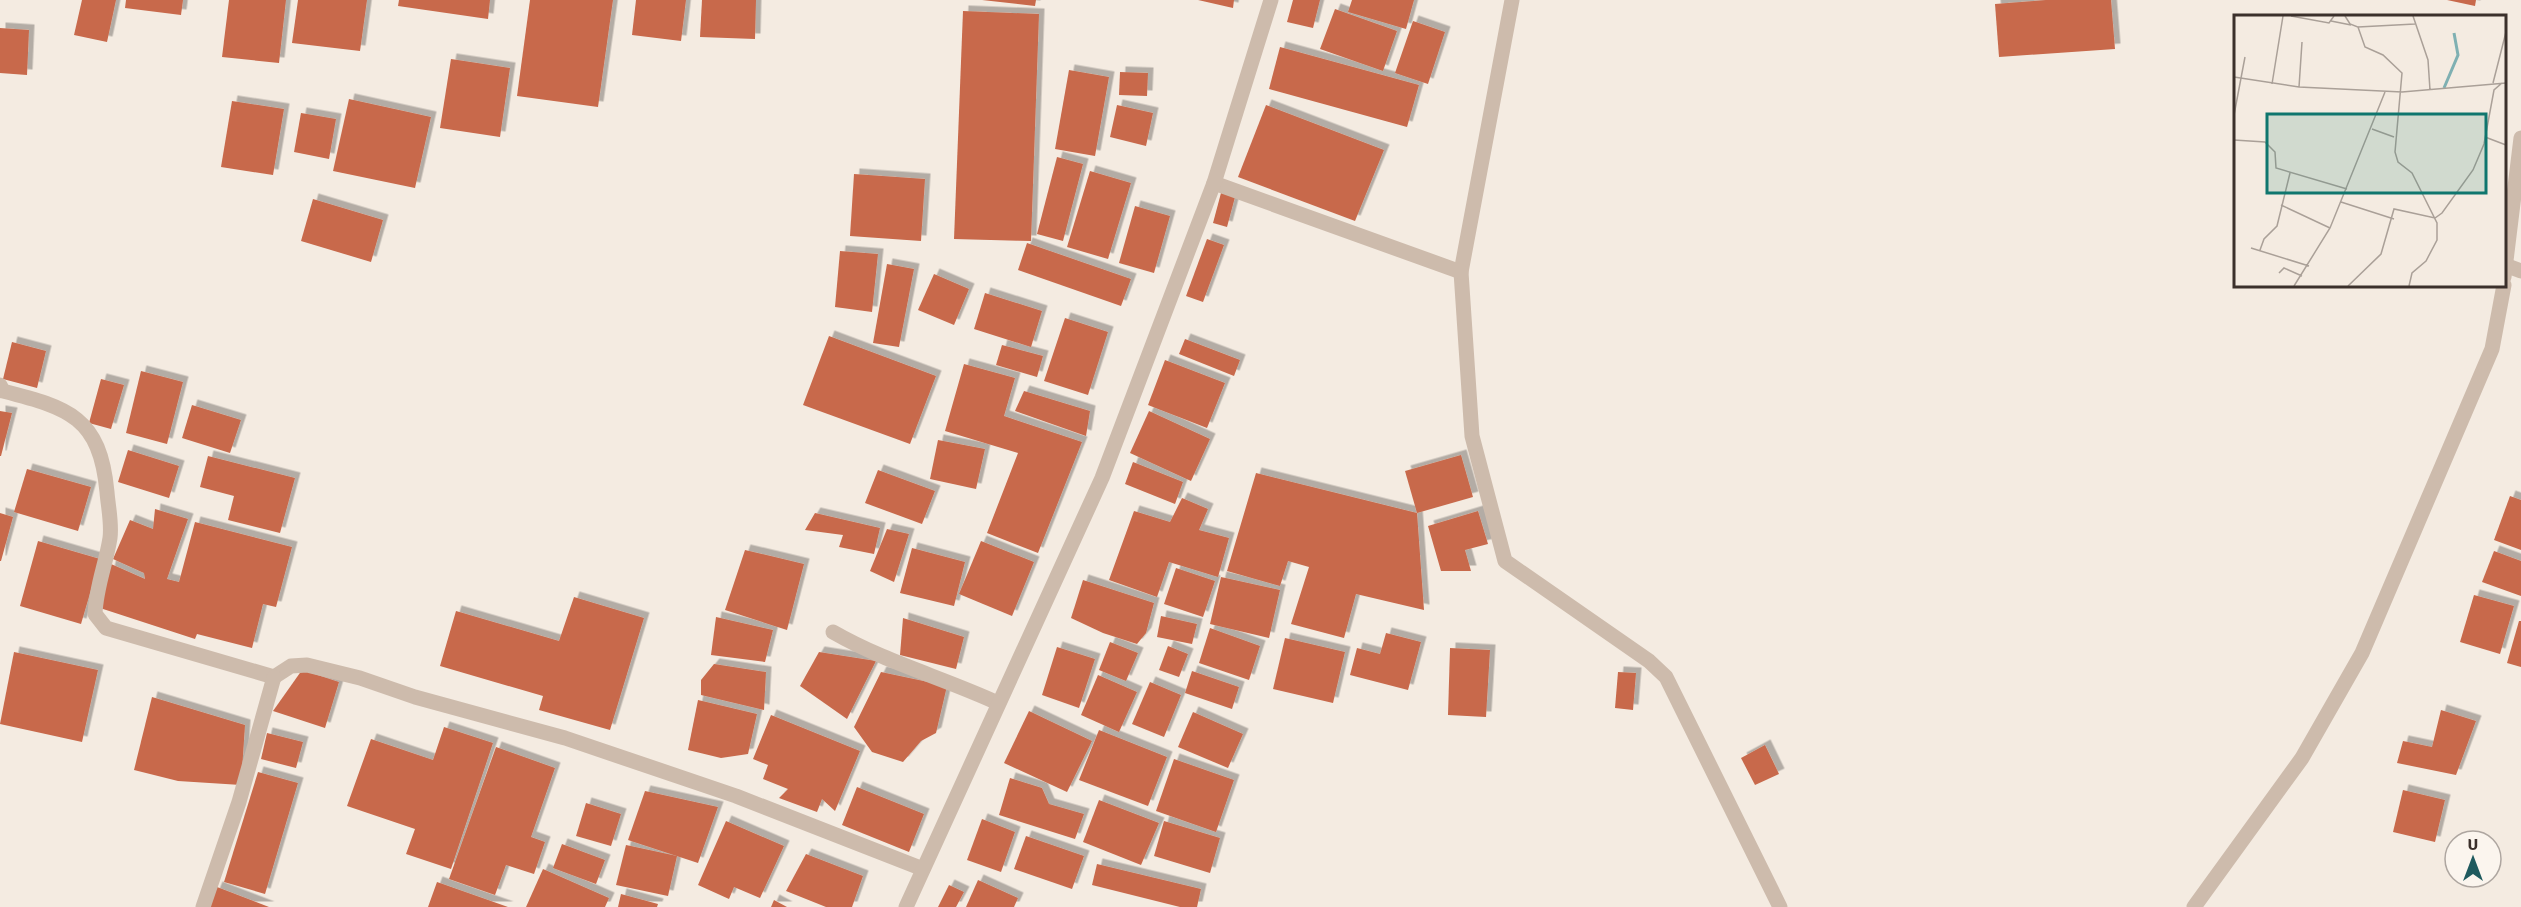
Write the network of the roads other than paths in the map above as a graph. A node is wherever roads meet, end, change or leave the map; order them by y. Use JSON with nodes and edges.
{"nodes":[{"id":1,"x":1271,"y":0,"type":"edge"},
{"id":2,"x":1512,"y":0,"type":"edge"},
{"id":3,"x":2521,"y":138,"type":"edge"},
{"id":4,"x":1214,"y":183,"type":"junction"},
{"id":5,"x":2506,"y":263,"type":"edge"},
{"id":6,"x":1461,"y":272,"type":"junction"},
{"id":7,"x":2504,"y":286,"type":"edge"},
{"id":8,"x":0,"y":385,"type":"edge"},
{"id":9,"x":833,"y":632,"type":"dead end"},
{"id":10,"x":274,"y":677,"type":"junction"},
{"id":11,"x":998,"y":703,"type":"junction"},
{"id":12,"x":923,"y":869,"type":"junction"},
{"id":13,"x":203,"y":907,"type":"edge"},
{"id":14,"x":906,"y":907,"type":"edge"},
{"id":15,"x":1780,"y":907,"type":"edge"},
{"id":16,"x":2194,"y":907,"type":"edge"}],
"edges":[{"from":1,"to":4,"type":"street"},
{"from":2,"to":6,"type":"street"},
{"from":3,"to":5,"type":"street"},
{"from":4,"to":6,"type":"street"},
{"from":4,"to":11,"type":"street"},
{"from":6,"to":15,"type":"street"},
{"from":7,"to":16,"type":"street"},
{"from":8,"to":10,"type":"street"},
{"from":9,"to":11,"type":"street"},
{"from":10,"to":12,"type":"street"},
{"from":10,"to":13,"type":"street"},
{"from":11,"to":12,"type":"street"},
{"from":12,"to":14,"type":"street"}]}
